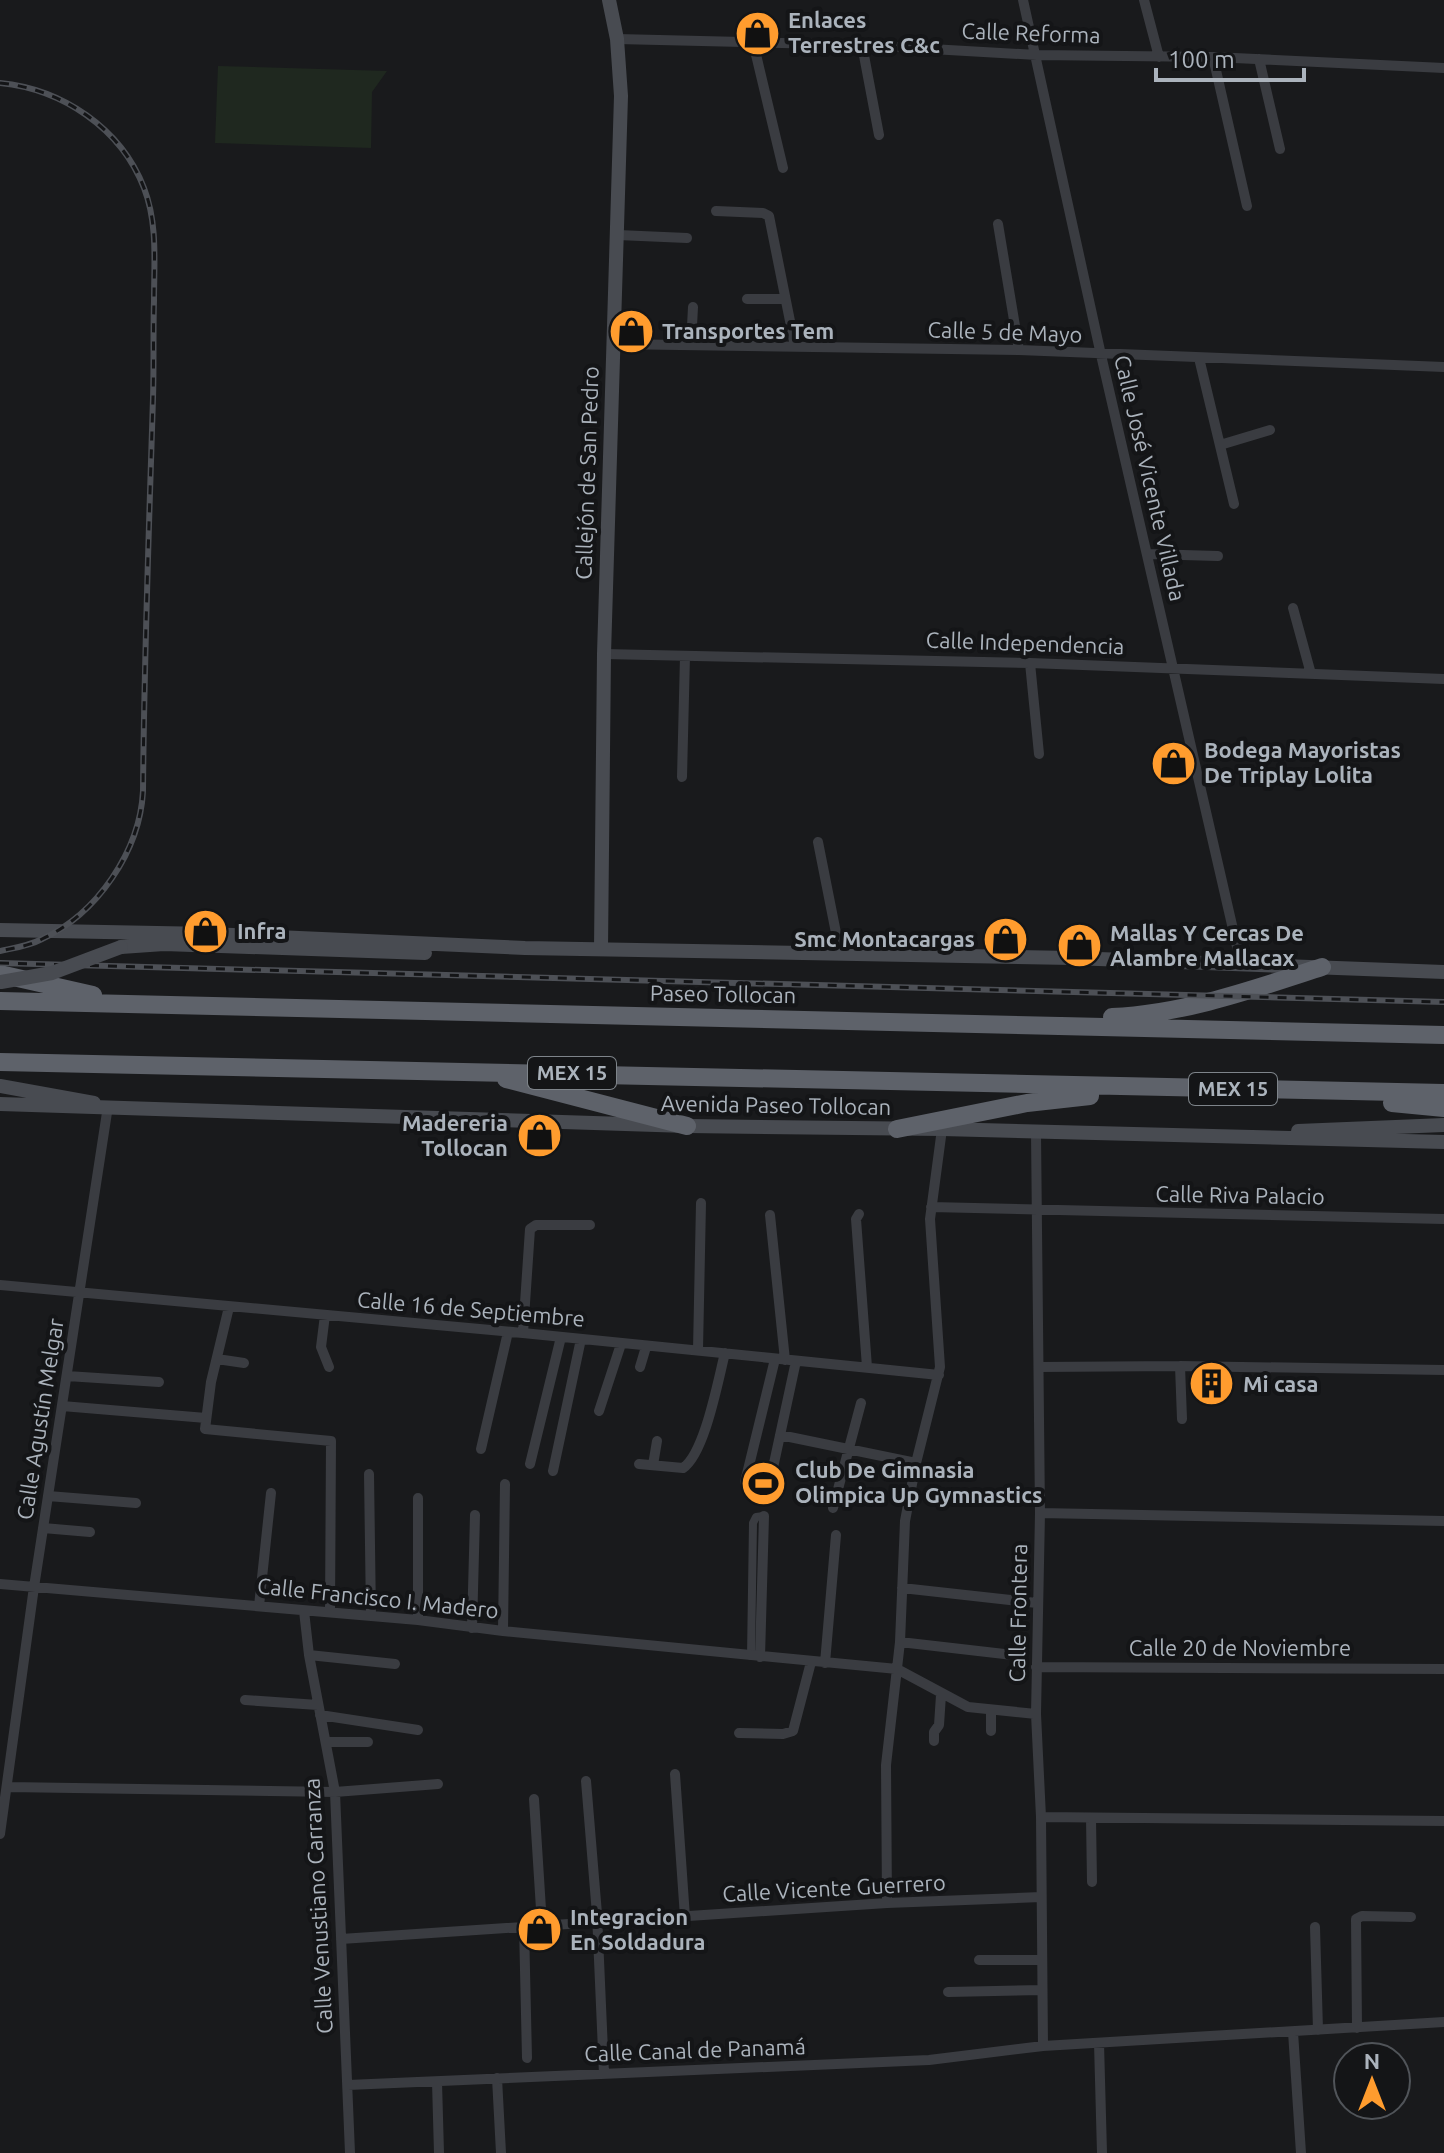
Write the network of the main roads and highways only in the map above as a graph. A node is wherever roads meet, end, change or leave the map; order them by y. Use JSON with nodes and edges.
{"nodes":[{"id":1,"x":609,"y":0,"type":"edge"},
{"id":2,"x":0,"y":930,"type":"edge"},
{"id":3,"x":581,"y":949,"type":"junction"},
{"id":4,"x":601,"y":949,"type":"junction"},
{"id":5,"x":1322,"y":967,"type":"junction"},
{"id":6,"x":1444,"y":972,"type":"edge"},
{"id":7,"x":0,"y":974,"type":"edge"},
{"id":8,"x":0,"y":982,"type":"edge"},
{"id":9,"x":0,"y":1001,"type":"edge"},
{"id":10,"x":147,"y":1003,"type":"junction"},
{"id":11,"x":945,"y":1023,"type":"junction"},
{"id":12,"x":1444,"y":1035,"type":"edge"},
{"id":13,"x":0,"y":1062,"type":"edge"},
{"id":14,"x":476,"y":1071,"type":"junction"},
{"id":15,"x":0,"y":1086,"type":"edge"},
{"id":16,"x":1144,"y":1087,"type":"junction"},
{"id":17,"x":1322,"y":1091,"type":"junction"},
{"id":18,"x":1444,"y":1093,"type":"edge"},
{"id":19,"x":0,"y":1104,"type":"edge"},
{"id":20,"x":108,"y":1106,"type":"junction"},
{"id":21,"x":1444,"y":1108,"type":"edge"},
{"id":22,"x":1444,"y":1125,"type":"edge"},
{"id":23,"x":687,"y":1126,"type":"junction"},
{"id":24,"x":897,"y":1129,"type":"junction"},
{"id":25,"x":1267,"y":1139,"type":"junction"},
{"id":26,"x":1444,"y":1142,"type":"edge"}],
"edges":[{"from":1,"to":4,"type":"main road","name":"Callejón de San Pedro"},
{"from":2,"to":3,"type":"main road"},
{"from":3,"to":4,"type":"main road"},
{"from":3,"to":8,"type":"main road","bridge":true},
{"from":4,"to":5,"type":"main road"},
{"from":5,"to":6,"type":"main road"},
{"from":5,"to":11,"type":"highway"},
{"from":7,"to":10,"type":"highway"},
{"from":9,"to":10,"type":"highway","name":"Paseo Tollocan"},
{"from":10,"to":11,"type":"highway","name":"Paseo Tollocan"},
{"from":11,"to":12,"type":"highway","name":"Paseo Tollocan"},
{"from":13,"to":14,"type":"highway","number":"MEX 15"},
{"from":14,"to":16,"type":"highway","number":"MEX 15"},
{"from":14,"to":23,"type":"highway"},
{"from":15,"to":20,"type":"main road","name":"Avenida Paseo Tollocan"},
{"from":16,"to":17,"type":"highway","number":"MEX 15"},
{"from":16,"to":24,"type":"highway"},
{"from":17,"to":18,"type":"highway","number":"MEX 15"},
{"from":17,"to":21,"type":"highway"},
{"from":19,"to":20,"type":"main road","name":"Avenida Paseo Tollocan"},
{"from":20,"to":23,"type":"main road","name":"Avenida Paseo Tollocan"},
{"from":22,"to":25,"type":"main road"},
{"from":23,"to":24,"type":"main road","name":"Avenida Paseo Tollocan"},
{"from":24,"to":25,"type":"main road","name":"Avenida Paseo Tollocan"},
{"from":25,"to":26,"type":"main road","name":"Avenida Paseo Tollocan"}]}
